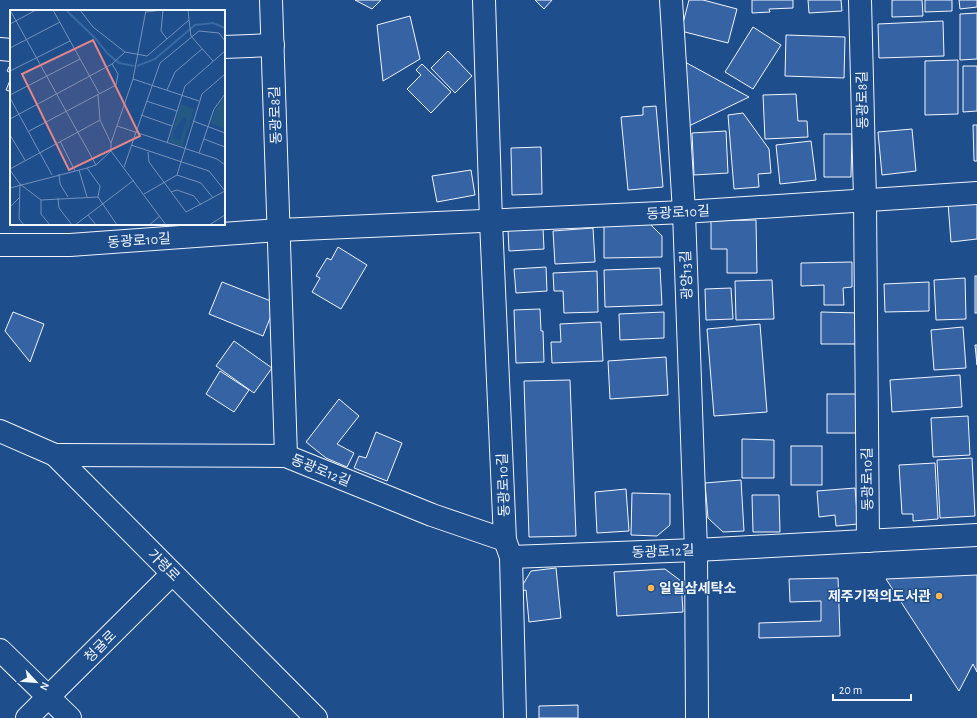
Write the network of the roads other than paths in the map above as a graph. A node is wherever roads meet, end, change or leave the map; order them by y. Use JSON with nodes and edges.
{"nodes":[{"id":1,"x":272,"y":0,"type":"edge"},
{"id":2,"x":484,"y":0,"type":"edge"},
{"id":3,"x":671,"y":0,"type":"edge"},
{"id":4,"x":860,"y":0,"type":"edge"},
{"id":5,"x":273,"y":45,"type":"junction"},
{"id":6,"x":225,"y":47,"type":"edge"},
{"id":7,"x":0,"y":49,"type":"edge"},
{"id":8,"x":10,"y":50,"type":"edge"},
{"id":9,"x":977,"y":194,"type":"edge"},
{"id":10,"x":865,"y":200,"type":"junction"},
{"id":11,"x":684,"y":212,"type":"junction"},
{"id":12,"x":491,"y":221,"type":"junction"},
{"id":13,"x":278,"y":230,"type":"junction"},
{"id":14,"x":0,"y":245,"type":"edge"},
{"id":15,"x":0,"y":431,"type":"edge"},
{"id":16,"x":56,"y":455,"type":"junction"},
{"id":17,"x":286,"y":456,"type":"junction"},
{"id":18,"x":977,"y":535,"type":"edge"},
{"id":19,"x":868,"y":541,"type":"junction"},
{"id":20,"x":508,"y":548,"type":"junction"},
{"id":21,"x":696,"y":550,"type":"junction"},
{"id":22,"x":172,"y":574,"type":"junction"},
{"id":23,"x":0,"y":650,"type":"edge"},
{"id":24,"x":49,"y":697,"type":"junction"},
{"id":25,"x":28,"y":718,"type":"edge"},
{"id":26,"x":70,"y":718,"type":"edge"},
{"id":27,"x":316,"y":718,"type":"edge"},
{"id":28,"x":515,"y":718,"type":"edge"},
{"id":29,"x":697,"y":718,"type":"edge"}],
"edges":[{"from":1,"to":5,"type":"street","name":"동광로8길"},
{"from":2,"to":12,"type":"street"},
{"from":3,"to":11,"type":"street","name":"광양13길"},
{"from":4,"to":10,"type":"street","name":"동광로8길"},
{"from":5,"to":6,"type":"street"},
{"from":5,"to":13,"type":"street","name":"동광로8길"},
{"from":7,"to":8,"type":"street"},
{"from":9,"to":10,"type":"street","name":"동광로10길"},
{"from":10,"to":11,"type":"street","name":"동광로10길"},
{"from":10,"to":19,"type":"street","name":"동광로10길"},
{"from":11,"to":12,"type":"street","name":"동광로10길"},
{"from":11,"to":21,"type":"street","name":"광양13길"},
{"from":12,"to":13,"type":"street","name":"동광로10길"},
{"from":12,"to":20,"type":"street","name":"동광로10길"},
{"from":13,"to":14,"type":"street","name":"동광로10길"},
{"from":13,"to":17,"type":"street"},
{"from":15,"to":16,"type":"street","name":"가령로"},
{"from":16,"to":17,"type":"street","name":"동광로12길"},
{"from":16,"to":22,"type":"street","name":"가령로"},
{"from":17,"to":20,"type":"street","name":"동광로12길"},
{"from":18,"to":19,"type":"street","name":"동광로12길"},
{"from":19,"to":21,"type":"street","name":"동광로12길"},
{"from":20,"to":21,"type":"street","name":"동광로12길"},
{"from":20,"to":28,"type":"street"},
{"from":21,"to":29,"type":"street","name":"광양13길"},
{"from":22,"to":24,"type":"street","name":"청귤로"},
{"from":22,"to":27,"type":"street","name":"가령로"},
{"from":23,"to":24,"type":"street"},
{"from":24,"to":25,"type":"street","name":"청귤로"},
{"from":24,"to":26,"type":"street"}]}
